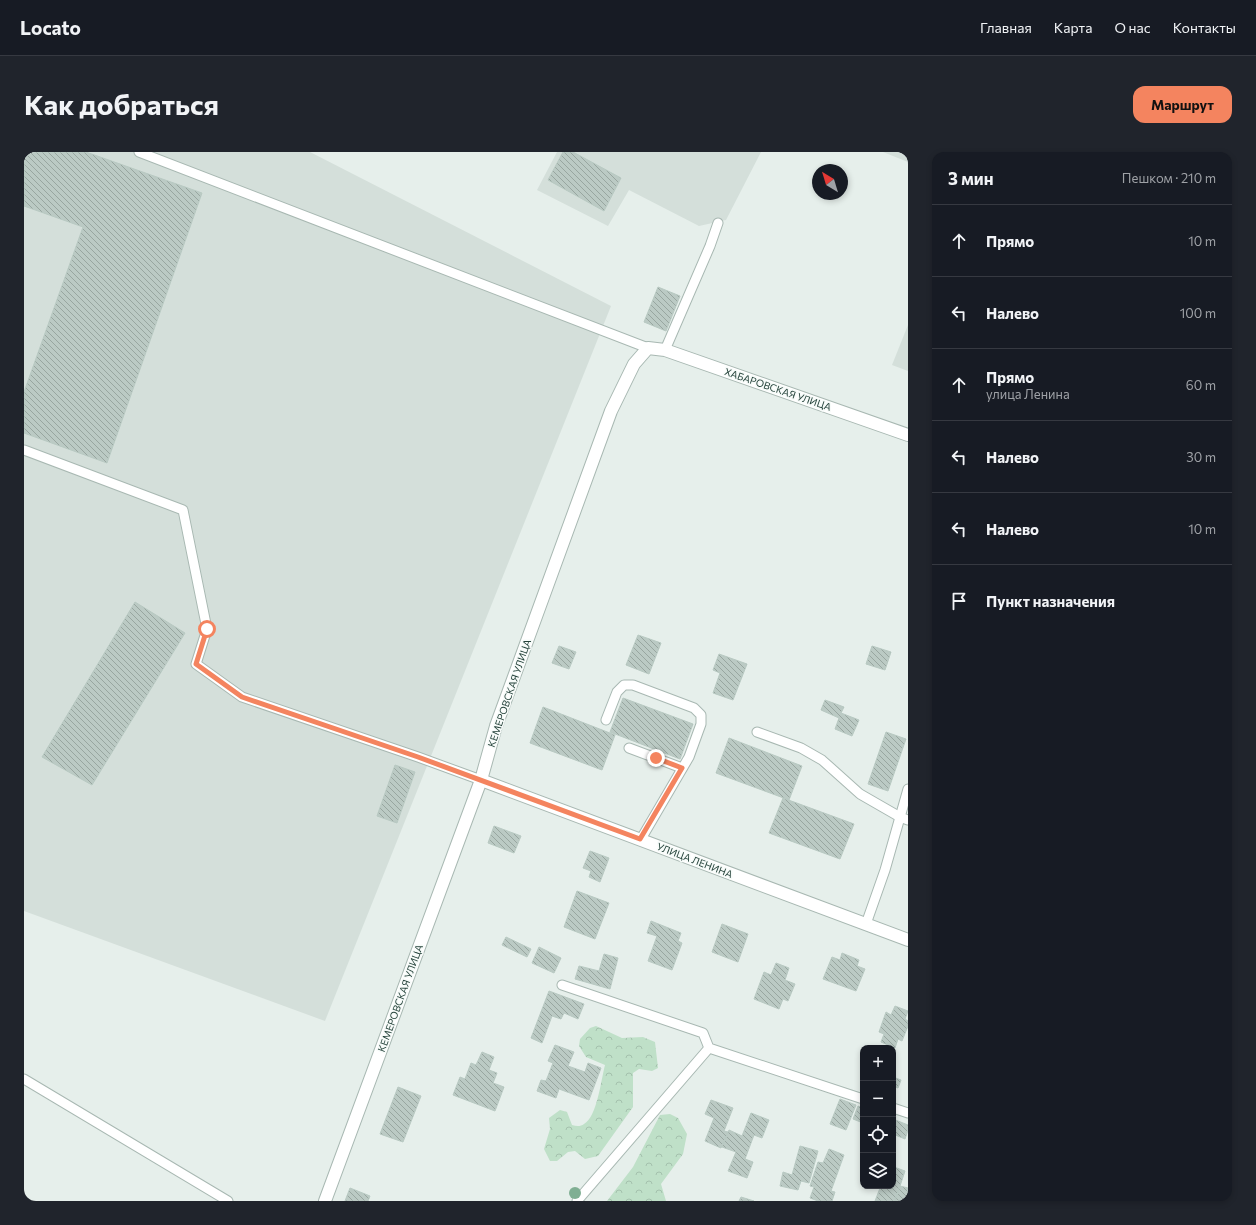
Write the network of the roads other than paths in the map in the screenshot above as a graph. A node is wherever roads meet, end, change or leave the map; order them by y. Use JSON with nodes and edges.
{"nodes":[{"id":1,"x":138,"y":152,"type":"edge"},
{"id":2,"x":718,"y":222,"type":"dead end"},
{"id":3,"x":648,"y":348,"type":"junction"},
{"id":4,"x":665,"y":350,"type":"junction"},
{"id":5,"x":908,"y":435,"type":"edge"},
{"id":6,"x":24,"y":450,"type":"edge"},
{"id":7,"x":606,"y":720,"type":"dead end"},
{"id":8,"x":757,"y":732,"type":"dead end"},
{"id":9,"x":629,"y":748,"type":"dead end"},
{"id":10,"x":682,"y":768,"type":"junction"},
{"id":11,"x":481,"y":780,"type":"junction"},
{"id":12,"x":908,"y":789,"type":"edge"},
{"id":13,"x":904,"y":818,"type":"edge"},
{"id":14,"x":640,"y":839,"type":"junction"},
{"id":15,"x":866,"y":924,"type":"junction"},
{"id":16,"x":908,"y":940,"type":"edge"},
{"id":17,"x":562,"y":985,"type":"dead end"},
{"id":18,"x":709,"y":1048,"type":"junction"},
{"id":19,"x":24,"y":1079,"type":"edge"},
{"id":20,"x":860,"y":1097,"type":"edge"},
{"id":21,"x":896,"y":1109,"type":"edge"},
{"id":22,"x":908,"y":1113,"type":"edge"},
{"id":23,"x":228,"y":1201,"type":"edge"},
{"id":24,"x":325,"y":1201,"type":"edge"},
{"id":25,"x":577,"y":1201,"type":"edge"}],
"edges":[{"from":1,"to":3,"type":"lane"},
{"from":2,"to":4,"type":"lane"},
{"from":3,"to":4,"type":"street","name":"ХАБАРОВСКАЯ УЛИЦА"},
{"from":3,"to":11,"type":"street","name":"КЕМЕРОВСКАЯ УЛИЦА"},
{"from":4,"to":5,"type":"street","name":"ХАБАРОВСКАЯ УЛИЦА"},
{"from":6,"to":11,"type":"lane"},
{"from":7,"to":10,"type":"lane"},
{"from":8,"to":13,"type":"lane"},
{"from":9,"to":10,"type":"lane"},
{"from":10,"to":14,"type":"lane"},
{"from":11,"to":14,"type":"street","name":"УЛИЦА ЛЕНИНА"},
{"from":11,"to":24,"type":"street","name":"КЕМЕРОВСКАЯ УЛИЦА"},
{"from":12,"to":13,"type":"lane"},
{"from":13,"to":15,"type":"lane"},
{"from":14,"to":15,"type":"street","name":"УЛИЦА ЛЕНИНА"},
{"from":15,"to":16,"type":"street","name":"УЛИЦА ЛЕНИНА"},
{"from":17,"to":18,"type":"lane"},
{"from":18,"to":20,"type":"lane"},
{"from":18,"to":25,"type":"lane"},
{"from":19,"to":23,"type":"lane"},
{"from":21,"to":22,"type":"lane"}]}
